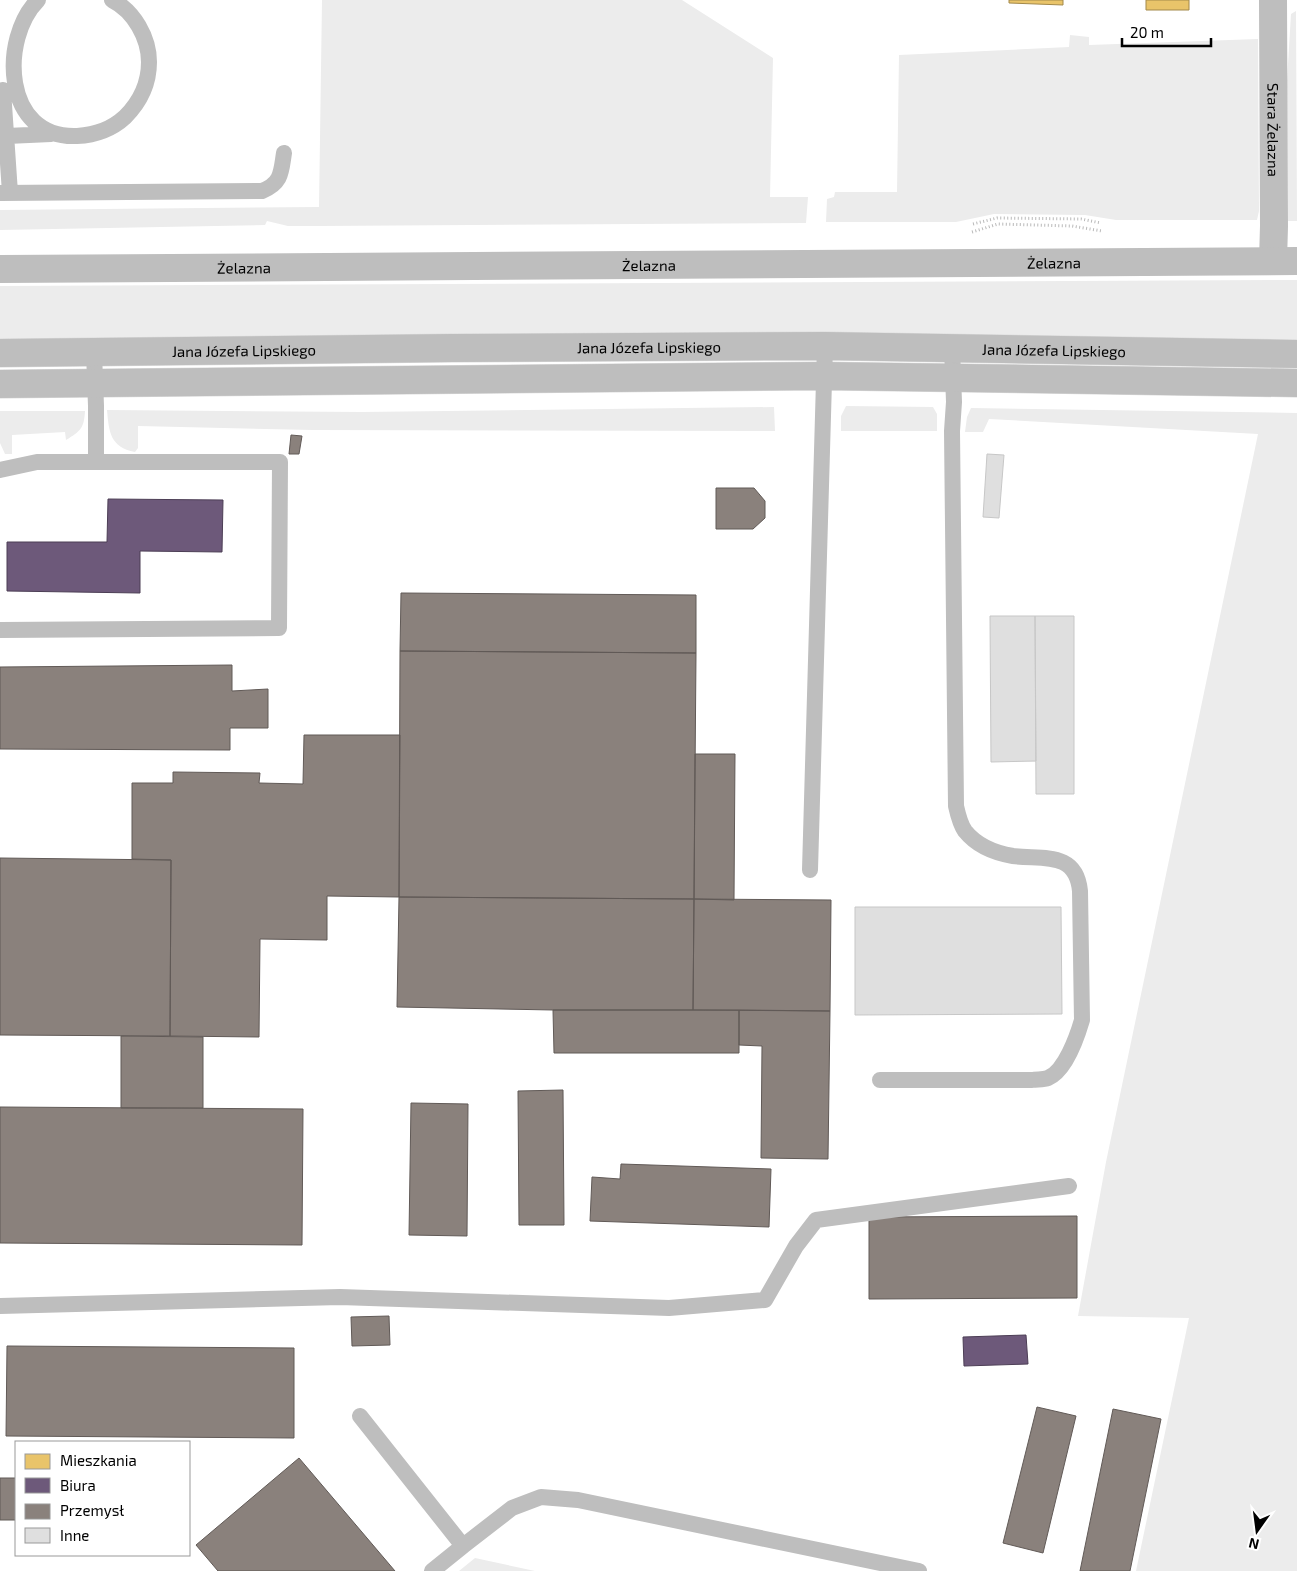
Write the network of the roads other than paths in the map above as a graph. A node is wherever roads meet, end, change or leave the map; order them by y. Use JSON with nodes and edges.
{"nodes":[{"id":1,"x":38,"y":0,"type":"edge"},
{"id":2,"x":112,"y":0,"type":"edge"},
{"id":3,"x":1273,"y":0,"type":"edge"},
{"id":4,"x":1,"y":68,"type":"edge"},
{"id":5,"x":54,"y":134,"type":"junction"},
{"id":6,"x":7,"y":136,"type":"junction"},
{"id":7,"x":284,"y":153,"type":"dead end"},
{"id":8,"x":5,"y":193,"type":"edge"},
{"id":9,"x":1285,"y":261,"type":"edge"},
{"id":10,"x":0,"y":269,"type":"edge"},
{"id":11,"x":824,"y":346,"type":"junction"},
{"id":12,"x":952,"y":347,"type":"junction"},
{"id":13,"x":0,"y":353,"type":"edge"},
{"id":14,"x":94,"y":353,"type":"junction"},
{"id":15,"x":1297,"y":354,"type":"edge"},
{"id":16,"x":824,"y":376,"type":"junction"},
{"id":17,"x":953,"y":378,"type":"junction"},
{"id":18,"x":1297,"y":383,"type":"edge"},
{"id":19,"x":0,"y":384,"type":"edge"},
{"id":20,"x":95,"y":384,"type":"junction"},
{"id":21,"x":96,"y":462,"type":"junction"},
{"id":22,"x":0,"y":470,"type":"edge"},
{"id":23,"x":0,"y":630,"type":"edge"},
{"id":24,"x":810,"y":870,"type":"dead end"},
{"id":25,"x":880,"y":1080,"type":"dead end"},
{"id":26,"x":1069,"y":1186,"type":"dead end"},
{"id":27,"x":0,"y":1306,"type":"edge"},
{"id":28,"x":360,"y":1416,"type":"dead end"},
{"id":29,"x":463,"y":1546,"type":"junction"},
{"id":30,"x":432,"y":1571,"type":"edge"},
{"id":31,"x":919,"y":1571,"type":"edge"}],
"edges":[{"from":1,"to":4,"type":"lane"},
{"from":2,"to":5,"type":"lane"},
{"from":3,"to":9,"type":"main road","name":"Stara Żelazna"},
{"from":4,"to":5,"type":"lane"},
{"from":4,"to":6,"type":"lane"},
{"from":5,"to":6,"type":"lane"},
{"from":6,"to":8,"type":"lane"},
{"from":7,"to":8,"type":"lane"},
{"from":9,"to":10,"type":"main road","name":"Żelazna"},
{"from":11,"to":12,"type":"main road","name":"Jana Józefa Lipskiego"},
{"from":11,"to":14,"type":"main road","name":"Jana Józefa Lipskiego"},
{"from":11,"to":16,"type":"lane"},
{"from":12,"to":15,"type":"main road","name":"Jana Józefa Lipskiego"},
{"from":12,"to":17,"type":"lane"},
{"from":13,"to":14,"type":"main road","name":"Jana Józefa Lipskiego"},
{"from":14,"to":20,"type":"lane"},
{"from":16,"to":17,"type":"main road","name":"Jana Józefa Lipskiego"},
{"from":16,"to":20,"type":"main road","name":"Jana Józefa Lipskiego"},
{"from":16,"to":24,"type":"lane"},
{"from":17,"to":18,"type":"main road","name":"Jana Józefa Lipskiego"},
{"from":17,"to":25,"type":"lane"},
{"from":19,"to":20,"type":"main road","name":"Jana Józefa Lipskiego"},
{"from":20,"to":21,"type":"lane"},
{"from":21,"to":22,"type":"lane"},
{"from":21,"to":23,"type":"lane"},
{"from":26,"to":27,"type":"lane"},
{"from":28,"to":29,"type":"lane"},
{"from":29,"to":30,"type":"lane"},
{"from":29,"to":31,"type":"lane"}]}
